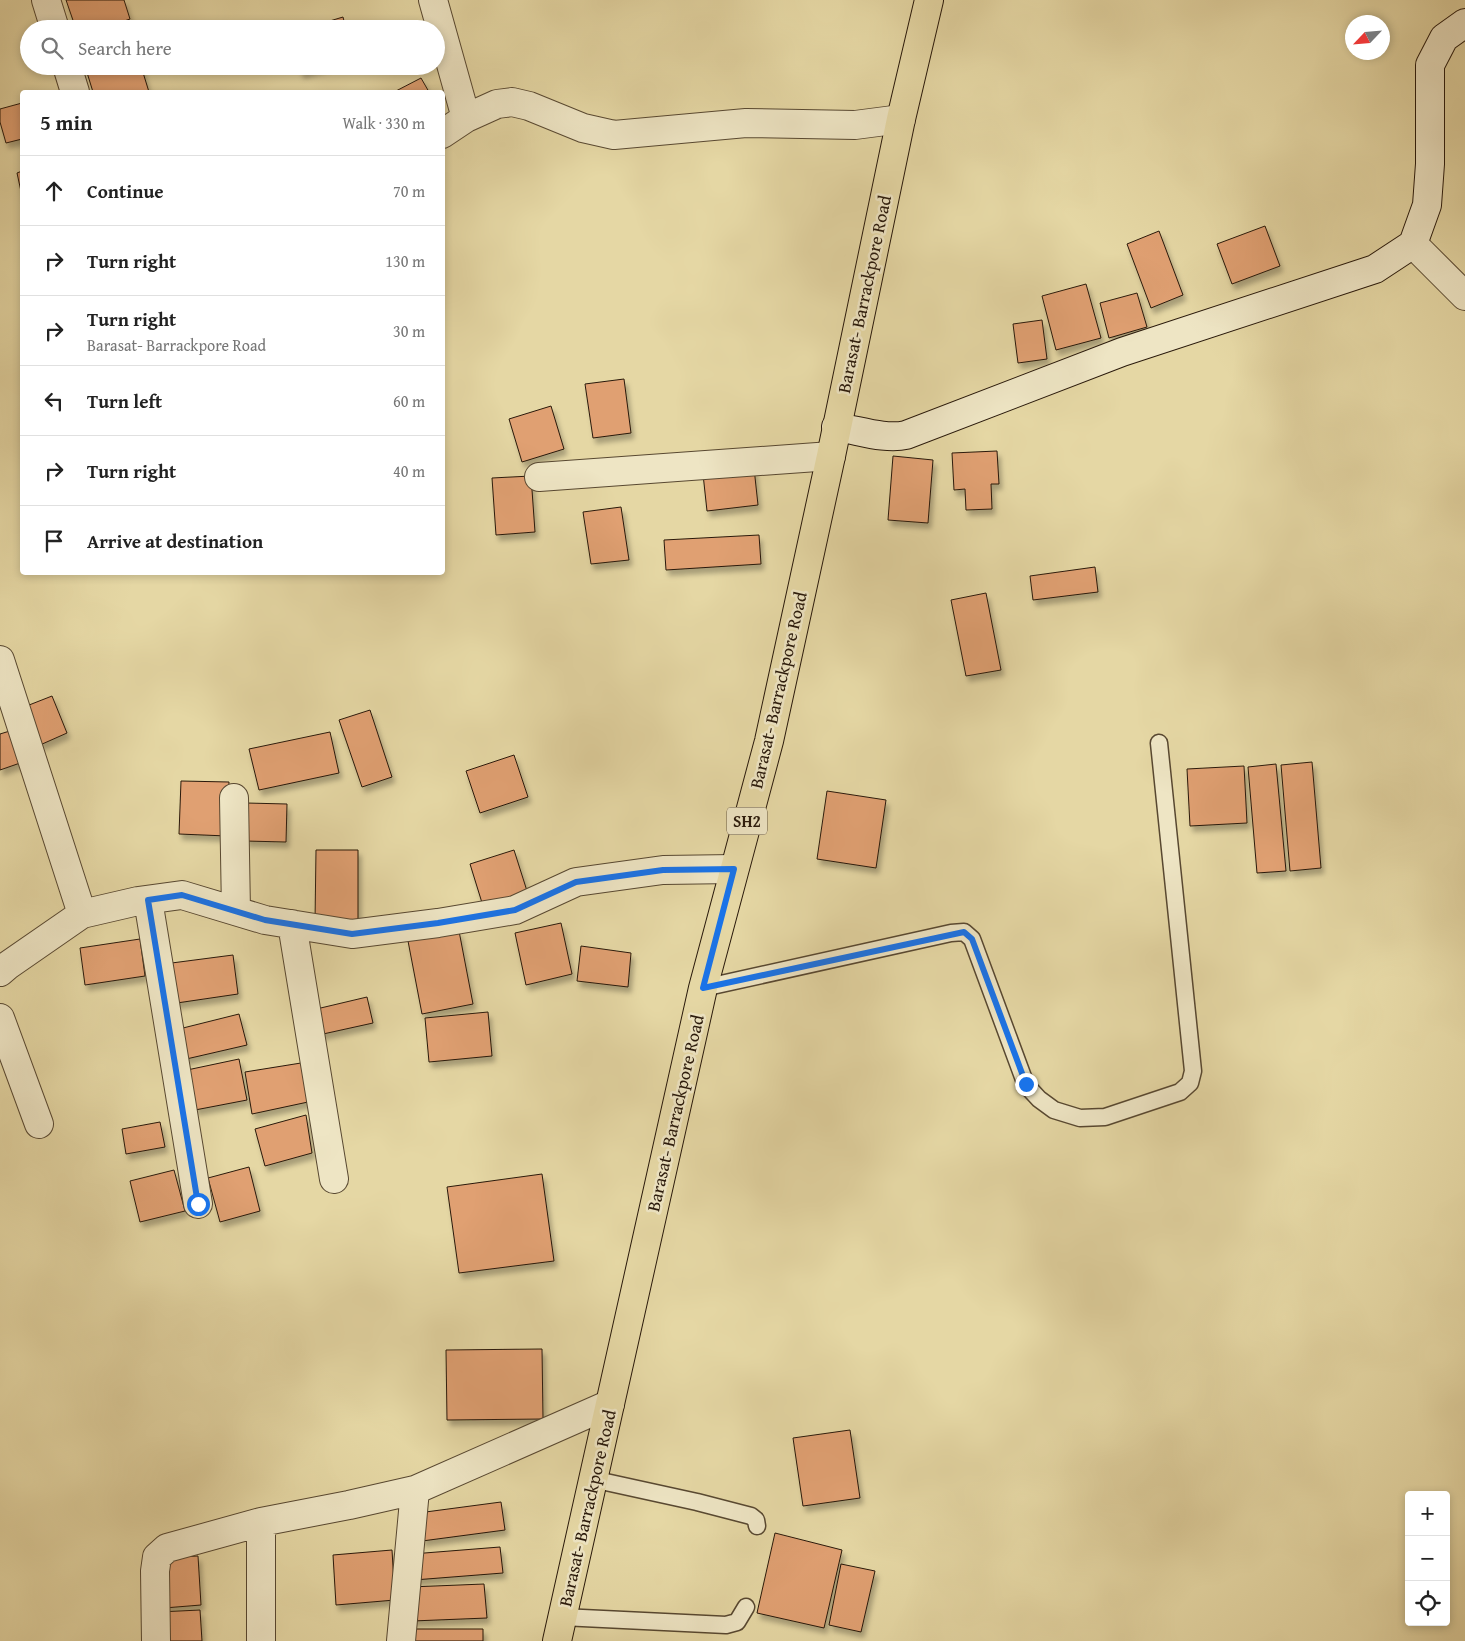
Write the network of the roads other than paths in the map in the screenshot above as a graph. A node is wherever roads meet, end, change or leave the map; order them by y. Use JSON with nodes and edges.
{"nodes":[{"id":1,"x":46,"y":0,"type":"edge"},
{"id":2,"x":433,"y":0,"type":"edge"},
{"id":3,"x":929,"y":0,"type":"edge"},
{"id":4,"x":52,"y":20,"type":"edge"},
{"id":5,"x":439,"y":20,"type":"edge"},
{"id":6,"x":1465,"y":23,"type":"edge"},
{"id":7,"x":445,"y":43,"type":"edge"},
{"id":8,"x":70,"y":75,"type":"edge"},
{"id":9,"x":74,"y":90,"type":"edge"},
{"id":10,"x":466,"y":118,"type":"junction"},
{"id":11,"x":901,"y":119,"type":"junction"},
{"id":12,"x":445,"y":132,"type":"edge"},
{"id":13,"x":1413,"y":244,"type":"junction"},
{"id":14,"x":1465,"y":296,"type":"edge"},
{"id":15,"x":836,"y":427,"type":"junction"},
{"id":16,"x":831,"y":456,"type":"junction"},
{"id":17,"x":539,"y":478,"type":"dead end"},
{"id":18,"x":0,"y":660,"type":"edge"},
{"id":19,"x":1159,"y":743,"type":"dead end"},
{"id":20,"x":234,"y":798,"type":"dead end"},
{"id":21,"x":734,"y":869,"type":"junction"},
{"id":22,"x":148,"y":900,"type":"junction"},
{"id":23,"x":236,"y":911,"type":"junction"},
{"id":24,"x":82,"y":914,"type":"junction"},
{"id":25,"x":292,"y":924,"type":"junction"},
{"id":26,"x":0,"y":972,"type":"edge"},
{"id":27,"x":703,"y":988,"type":"junction"},
{"id":28,"x":0,"y":1018,"type":"edge"},
{"id":29,"x":39,"y":1124,"type":"dead end"},
{"id":30,"x":334,"y":1179,"type":"dead end"},
{"id":31,"x":198,"y":1204,"type":"dead end"},
{"id":32,"x":610,"y":1404,"type":"junction"},
{"id":33,"x":592,"y":1479,"type":"junction"},
{"id":34,"x":415,"y":1490,"type":"junction"},
{"id":35,"x":261,"y":1522,"type":"junction"},
{"id":36,"x":757,"y":1526,"type":"dead end"},
{"id":37,"x":746,"y":1608,"type":"dead end"},
{"id":38,"x":560,"y":1629,"type":"edge"},
{"id":39,"x":156,"y":1641,"type":"edge"},
{"id":40,"x":261,"y":1641,"type":"edge"},
{"id":41,"x":401,"y":1641,"type":"edge"}],
"edges":[{"from":1,"to":4,"type":"street"},
{"from":2,"to":5,"type":"street"},
{"from":3,"to":11,"type":"main road","name":"Barasat- Barrackpore Road","number":"SH2"},
{"from":6,"to":13,"type":"street"},
{"from":7,"to":10,"type":"street"},
{"from":8,"to":9,"type":"street"},
{"from":10,"to":11,"type":"street"},
{"from":10,"to":12,"type":"street"},
{"from":11,"to":15,"type":"main road","name":"Barasat- Barrackpore Road","number":"SH2"},
{"from":13,"to":14,"type":"street"},
{"from":13,"to":15,"type":"street"},
{"from":15,"to":16,"type":"main road","name":"Barasat- Barrackpore Road","number":"SH2"},
{"from":16,"to":17,"type":"street"},
{"from":16,"to":21,"type":"main road","name":"Barasat- Barrackpore Road","number":"SH2"},
{"from":18,"to":24,"type":"street"},
{"from":19,"to":27,"type":"lane"},
{"from":20,"to":23,"type":"street"},
{"from":21,"to":25,"type":"street"},
{"from":21,"to":27,"type":"main road","name":"Barasat- Barrackpore Road","number":"SH2"},
{"from":22,"to":23,"type":"street"},
{"from":22,"to":24,"type":"street"},
{"from":22,"to":31,"type":"street"},
{"from":23,"to":25,"type":"street"},
{"from":24,"to":26,"type":"street"},
{"from":25,"to":30,"type":"street"},
{"from":27,"to":32,"type":"main road","name":"Barasat- Barrackpore Road","number":"SH2"},
{"from":28,"to":29,"type":"street"},
{"from":32,"to":33,"type":"main road","name":"Barasat- Barrackpore Road","number":"SH2"},
{"from":32,"to":34,"type":"street"},
{"from":33,"to":36,"type":"lane"},
{"from":33,"to":38,"type":"main road","name":"Barasat- Barrackpore Road","number":"SH2"},
{"from":34,"to":35,"type":"street"},
{"from":34,"to":41,"type":"street"},
{"from":35,"to":39,"type":"street"},
{"from":35,"to":40,"type":"street"},
{"from":37,"to":38,"type":"lane"}]}
